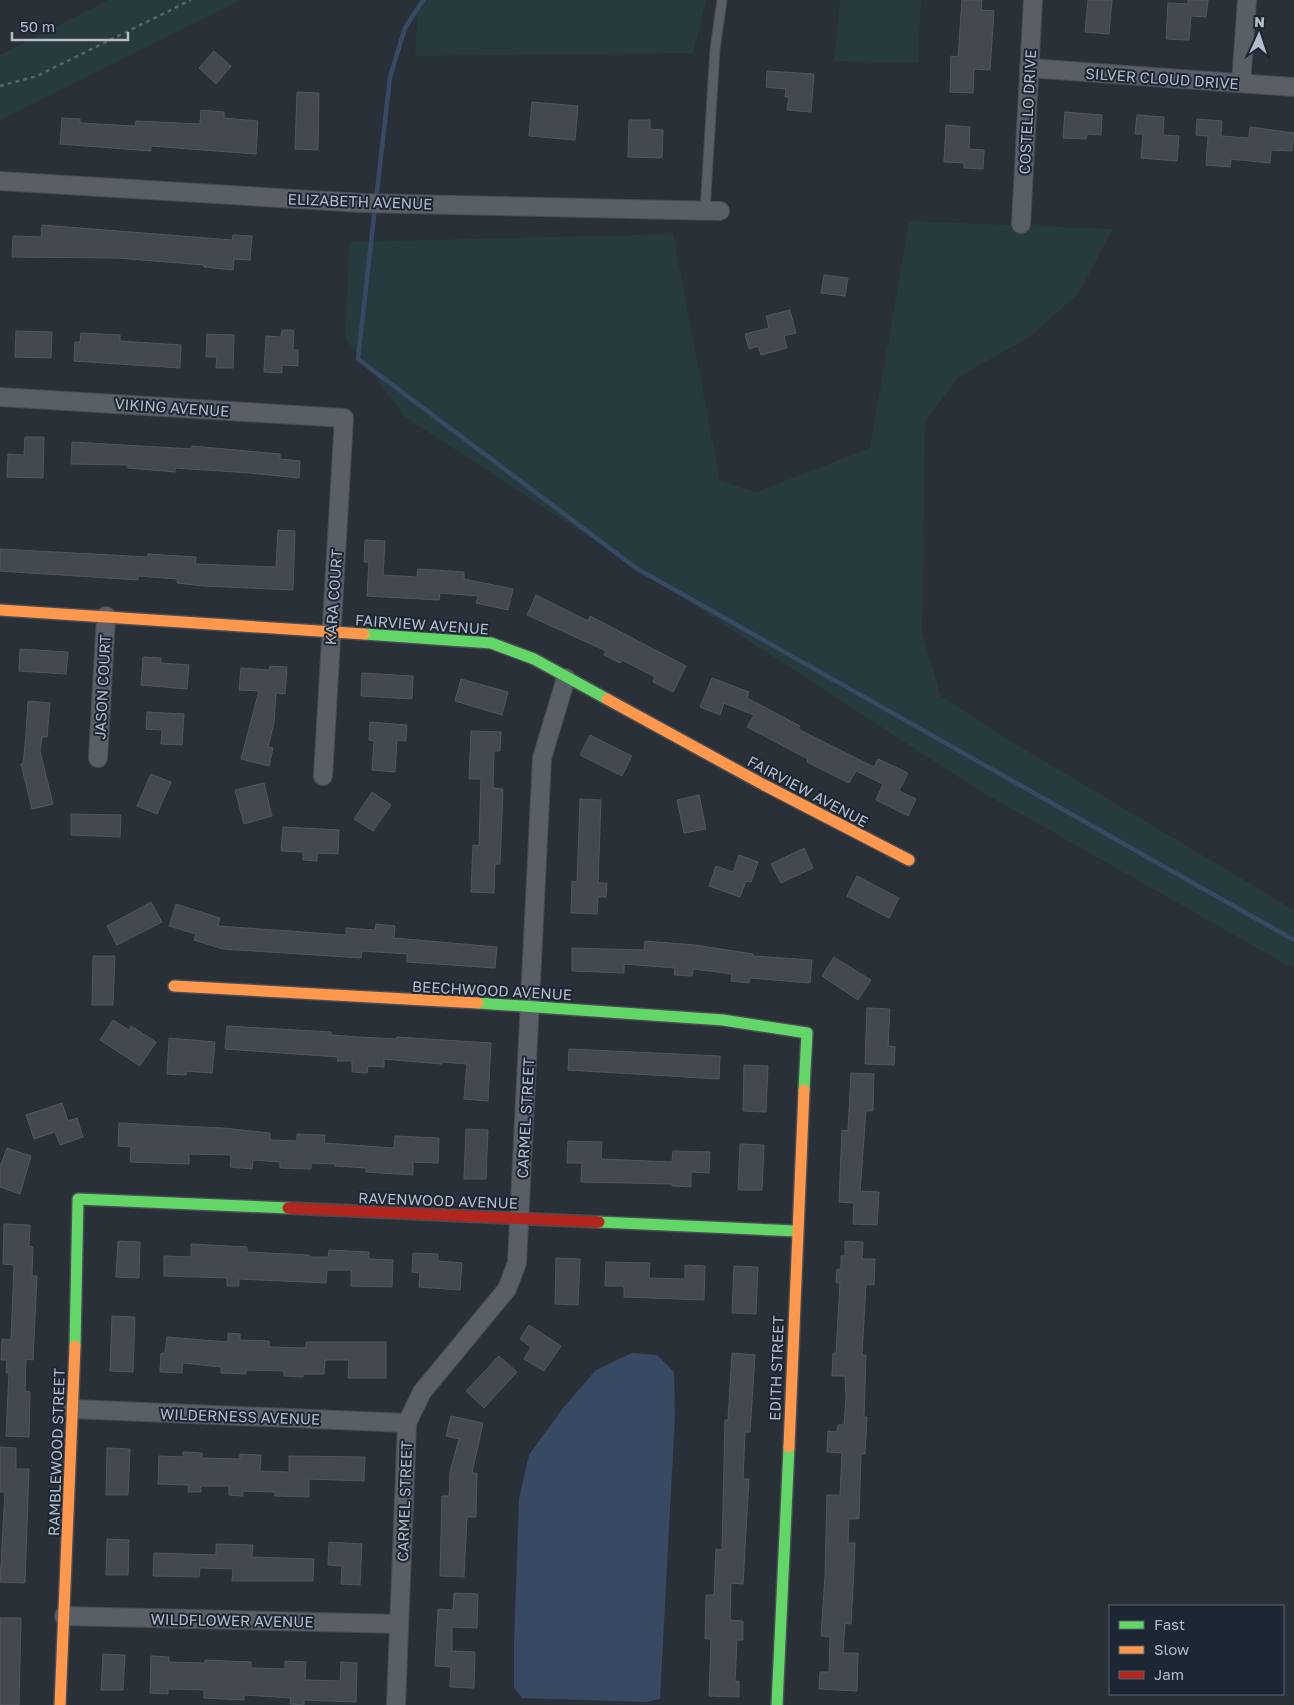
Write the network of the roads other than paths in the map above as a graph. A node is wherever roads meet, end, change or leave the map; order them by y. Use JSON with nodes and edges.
{"nodes":[{"id":1,"x":722,"y":0,"type":"edge"},
{"id":2,"x":1033,"y":0,"type":"edge"},
{"id":3,"x":1247,"y":0,"type":"edge"},
{"id":4,"x":1029,"y":68,"type":"junction"},
{"id":5,"x":1241,"y":83,"type":"junction"},
{"id":6,"x":1294,"y":87,"type":"edge"},
{"id":7,"x":0,"y":181,"type":"edge"},
{"id":8,"x":712,"y":211,"type":"joint"},
{"id":9,"x":1020,"y":224,"type":"dead end"},
{"id":10,"x":0,"y":397,"type":"edge"},
{"id":11,"x":344,"y":418,"type":"joint"},
{"id":12,"x":0,"y":610,"type":"edge"},
{"id":13,"x":106,"y":616,"type":"junction"},
{"id":14,"x":330,"y":632,"type":"junction"},
{"id":15,"x":566,"y":678,"type":"junction"},
{"id":16,"x":98,"y":758,"type":"dead end"},
{"id":17,"x":323,"y":776,"type":"dead end"},
{"id":18,"x":909,"y":860,"type":"dead end"},
{"id":19,"x":174,"y":986,"type":"dead end"},
{"id":20,"x":530,"y":1006,"type":"junction"},
{"id":21,"x":807,"y":1033,"type":"joint"},
{"id":22,"x":78,"y":1199,"type":"joint"},
{"id":23,"x":521,"y":1218,"type":"junction"},
{"id":24,"x":797,"y":1231,"type":"junction"},
{"id":25,"x":72,"y":1409,"type":"junction"},
{"id":26,"x":407,"y":1423,"type":"junction"},
{"id":27,"x":64,"y":1616,"type":"junction"},
{"id":28,"x":400,"y":1624,"type":"junction"},
{"id":29,"x":60,"y":1705,"type":"edge"},
{"id":30,"x":396,"y":1705,"type":"edge"},
{"id":31,"x":777,"y":1705,"type":"edge"}],
"edges":[{"from":1,"to":8,"type":"lane"},
{"from":2,"to":4,"type":"street","name":"COSTELLO DRIVE"},
{"from":3,"to":5,"type":"street"},
{"from":4,"to":5,"type":"street","name":"SILVER CLOUD DRIVE"},
{"from":4,"to":9,"type":"street","name":"COSTELLO DRIVE"},
{"from":5,"to":6,"type":"street","name":"SILVER CLOUD DRIVE"},
{"from":7,"to":8,"type":"street","name":"ELIZABETH AVENUE"},
{"from":10,"to":11,"type":"street","name":"VIKING AVENUE"},
{"from":11,"to":14,"type":"street","name":"KARA COURT"},
{"from":12,"to":13,"type":"street","name":"FAIRVIEW AVENUE"},
{"from":13,"to":14,"type":"street","name":"FAIRVIEW AVENUE"},
{"from":13,"to":16,"type":"street","name":"JASON COURT"},
{"from":14,"to":15,"type":"street","name":"FAIRVIEW AVENUE"},
{"from":14,"to":17,"type":"street","name":"KARA COURT"},
{"from":15,"to":18,"type":"street","name":"FAIRVIEW AVENUE"},
{"from":15,"to":20,"type":"street","name":"CARMEL STREET"},
{"from":19,"to":20,"type":"street","name":"BEECHWOOD AVENUE"},
{"from":20,"to":21,"type":"street","name":"BEECHWOOD AVENUE"},
{"from":20,"to":23,"type":"street","name":"CARMEL STREET"},
{"from":21,"to":24,"type":"street","name":"EDITH STREET"},
{"from":22,"to":23,"type":"street","name":"RAVENWOOD AVENUE"},
{"from":22,"to":25,"type":"street","name":"RAMBLEWOOD STREET"},
{"from":23,"to":24,"type":"street","name":"RAVENWOOD AVENUE"},
{"from":23,"to":26,"type":"street","name":"CARMEL STREET"},
{"from":24,"to":31,"type":"street","name":"EDITH STREET"},
{"from":25,"to":26,"type":"street","name":"WILDERNESS AVENUE"},
{"from":25,"to":27,"type":"street","name":"RAMBLEWOOD STREET"},
{"from":26,"to":28,"type":"street","name":"CARMEL STREET"},
{"from":27,"to":28,"type":"street","name":"WILDFLOWER AVENUE"},
{"from":27,"to":29,"type":"street","name":"RAMBLEWOOD STREET"},
{"from":28,"to":30,"type":"street","name":"CARMEL STREET"}]}
